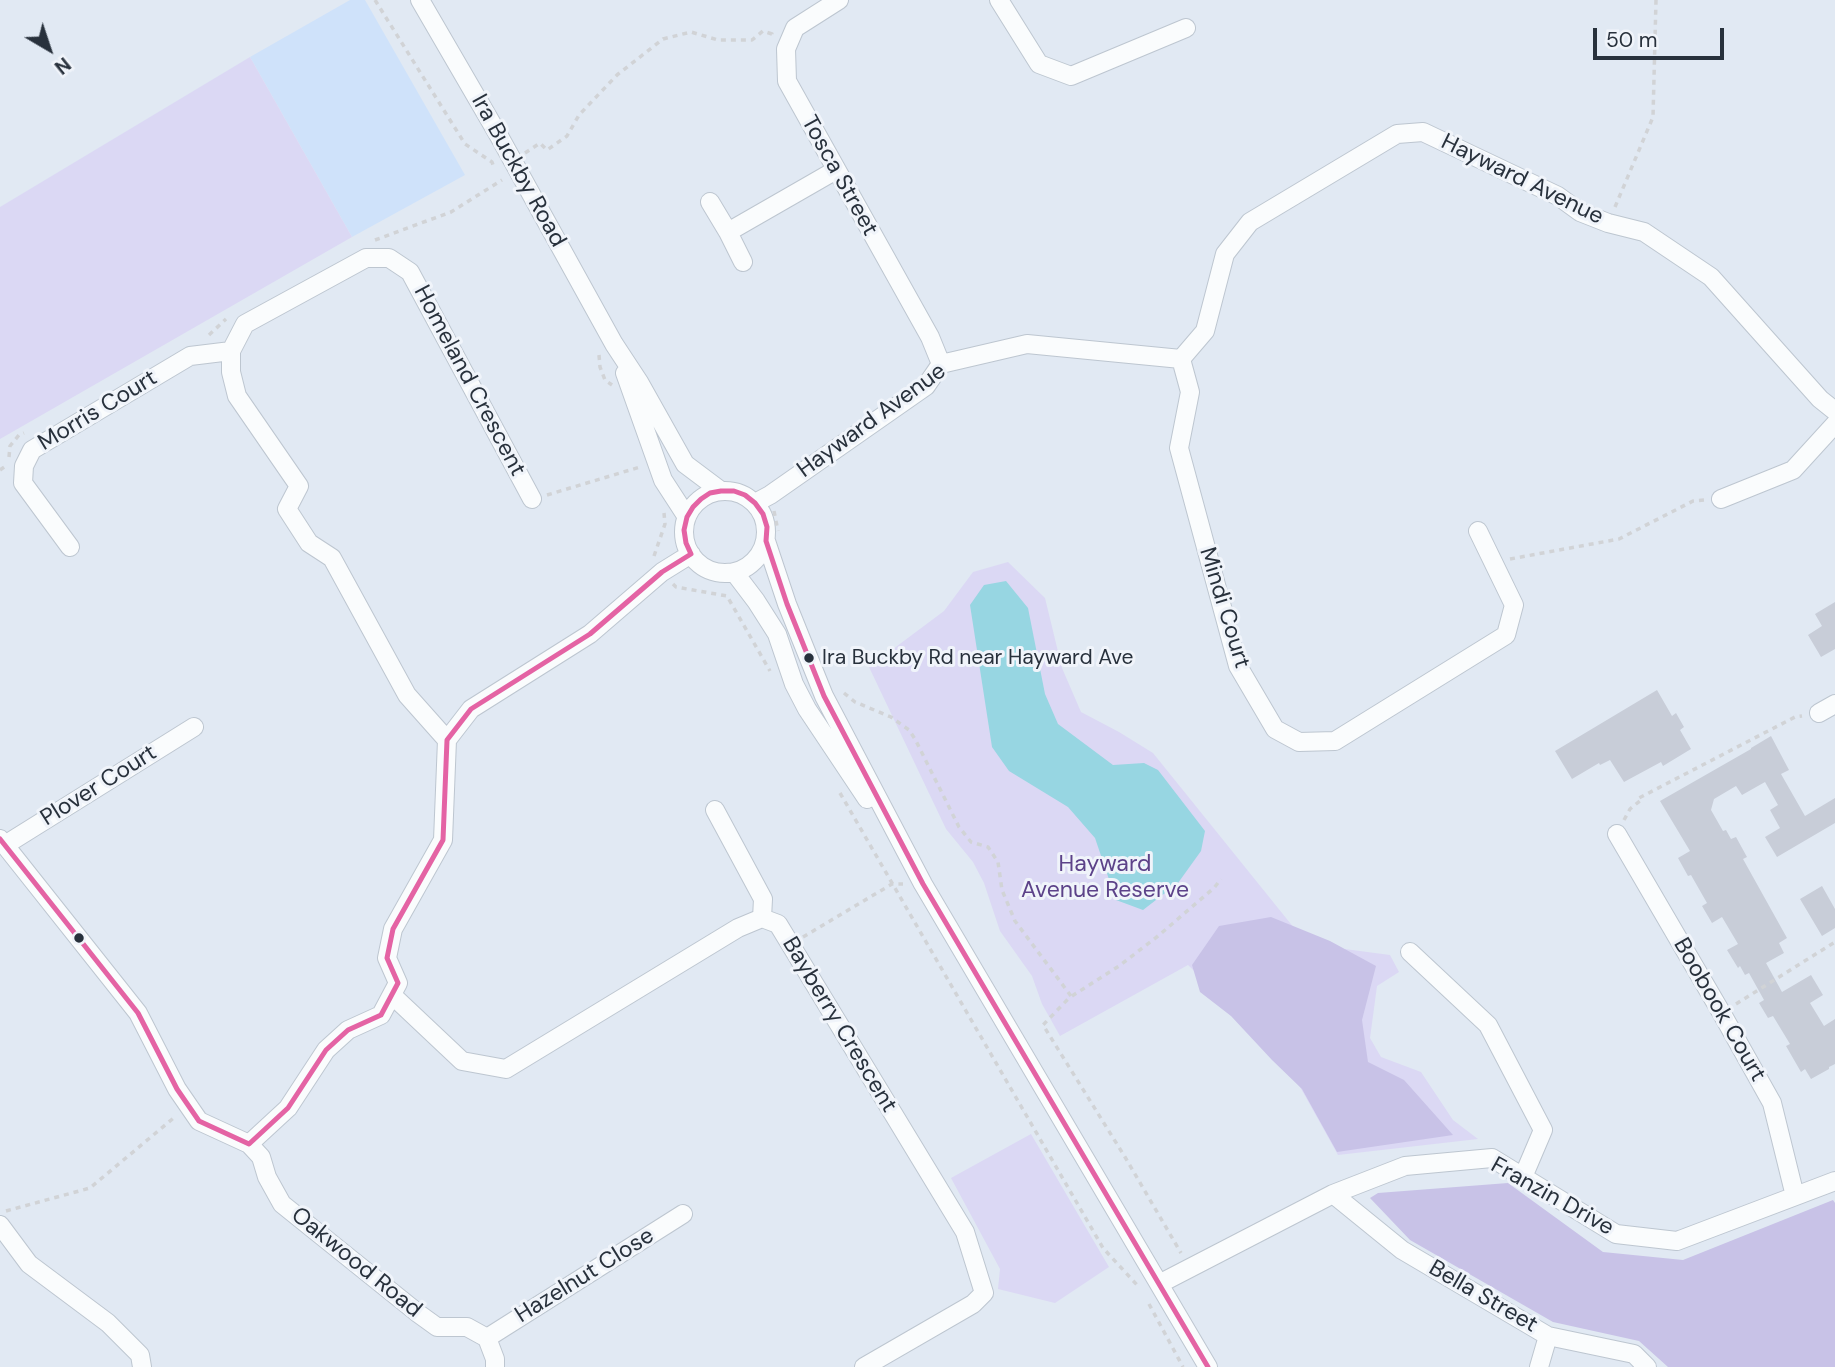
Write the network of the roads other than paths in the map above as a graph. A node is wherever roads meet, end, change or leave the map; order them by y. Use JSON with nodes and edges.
{"nodes":[{"id":1,"x":420,"y":0,"type":"edge"},
{"id":2,"x":839,"y":0,"type":"edge"},
{"id":3,"x":999,"y":0,"type":"edge"},
{"id":4,"x":1186,"y":28,"type":"dead end"},
{"id":5,"x":836,"y":170,"type":"junction"},
{"id":6,"x":710,"y":202,"type":"dead end"},
{"id":7,"x":728,"y":232,"type":"junction"},
{"id":8,"x":743,"y":262,"type":"dead end"},
{"id":9,"x":614,"y":344,"type":"junction"},
{"id":10,"x":232,"y":351,"type":"junction"},
{"id":11,"x":1181,"y":359,"type":"junction"},
{"id":12,"x":941,"y":364,"type":"junction"},
{"id":13,"x":1835,"y":411,"type":"edge"},
{"id":14,"x":1835,"y":424,"type":"edge"},
{"id":15,"x":721,"y":491,"type":"junction"},
{"id":16,"x":532,"y":499,"type":"road end"},
{"id":17,"x":763,"y":499,"type":"junction"},
{"id":18,"x":1721,"y":499,"type":"road end"},
{"id":19,"x":687,"y":517,"type":"junction"},
{"id":20,"x":1478,"y":531,"type":"dead end"},
{"id":21,"x":772,"y":539,"type":"junction"},
{"id":22,"x":70,"y":547,"type":"dead end"},
{"id":23,"x":691,"y":554,"type":"junction"},
{"id":24,"x":734,"y":572,"type":"junction"},
{"id":25,"x":1835,"y":704,"type":"edge"},
{"id":26,"x":1819,"y":713,"type":"road end"},
{"id":27,"x":194,"y":727,"type":"dead end"},
{"id":28,"x":447,"y":740,"type":"junction"},
{"id":29,"x":715,"y":810,"type":"dead end"},
{"id":30,"x":1617,"y":834,"type":"road end"},
{"id":31,"x":3,"y":842,"type":"edge"},
{"id":32,"x":923,"y":884,"type":"junction"},
{"id":33,"x":762,"y":918,"type":"junction"},
{"id":34,"x":1410,"y":952,"type":"dead end"},
{"id":35,"x":392,"y":995,"type":"junction"},
{"id":36,"x":249,"y":1144,"type":"junction"},
{"id":37,"x":1524,"y":1177,"type":"junction"},
{"id":38,"x":1835,"y":1181,"type":"edge"},
{"id":39,"x":1333,"y":1194,"type":"junction"},
{"id":40,"x":1795,"y":1196,"type":"junction"},
{"id":41,"x":683,"y":1214,"type":"dead end"},
{"id":42,"x":0,"y":1225,"type":"edge"},
{"id":43,"x":1159,"y":1284,"type":"junction"},
{"id":44,"x":1548,"y":1336,"type":"junction"},
{"id":45,"x":487,"y":1338,"type":"junction"},
{"id":46,"x":142,"y":1367,"type":"edge"},
{"id":47,"x":495,"y":1367,"type":"edge"},
{"id":48,"x":864,"y":1367,"type":"edge"},
{"id":49,"x":1208,"y":1367,"type":"edge"},
{"id":50,"x":1539,"y":1367,"type":"edge"},
{"id":51,"x":1647,"y":1367,"type":"edge"}],
"edges":[{"from":1,"to":9,"type":"street","name":"Ira Buckby Road"},
{"from":2,"to":5,"type":"street","name":"Tosca Street"},
{"from":3,"to":4,"type":"street"},
{"from":5,"to":7,"type":"street"},
{"from":5,"to":12,"type":"street","name":"Tosca Street"},
{"from":6,"to":7,"type":"street"},
{"from":7,"to":8,"type":"street"},
{"from":9,"to":15,"type":"street","name":"Ira Buckby Road"},
{"from":9,"to":19,"type":"street","name":"Ira Buckby Road"},
{"from":10,"to":16,"type":"street","name":"Homeland Crescent"},
{"from":10,"to":22,"type":"street","name":"Morris Court"},
{"from":10,"to":28,"type":"street"},
{"from":11,"to":12,"type":"street","name":"Hayward Avenue"},
{"from":11,"to":13,"type":"street","name":"Hayward Avenue"},
{"from":11,"to":20,"type":"street","name":"Mindi Court"},
{"from":12,"to":17,"type":"street","name":"Hayward Avenue"},
{"from":14,"to":18,"type":"street"},
{"from":15,"to":17,"type":"street"},
{"from":15,"to":19,"type":"street"},
{"from":17,"to":21,"type":"street"},
{"from":19,"to":23,"type":"street"},
{"from":21,"to":24,"type":"street"},
{"from":21,"to":32,"type":"street"},
{"from":23,"to":24,"type":"street"},
{"from":23,"to":28,"type":"street"},
{"from":24,"to":32,"type":"street"},
{"from":25,"to":26,"type":"street"},
{"from":27,"to":31,"type":"street","name":"Plover Court"},
{"from":28,"to":35,"type":"street"},
{"from":29,"to":33,"type":"street"},
{"from":30,"to":40,"type":"street","name":"Boobook Court"},
{"from":31,"to":36,"type":"street"},
{"from":32,"to":43,"type":"street"},
{"from":33,"to":35,"type":"street","name":"Bayberry Crescent"},
{"from":33,"to":48,"type":"street","name":"Bayberry Crescent"},
{"from":34,"to":37,"type":"street"},
{"from":35,"to":36,"type":"street"},
{"from":36,"to":45,"type":"street","name":"Oakwood Road"},
{"from":37,"to":39,"type":"street","name":"Franzin Drive"},
{"from":37,"to":40,"type":"street","name":"Franzin Drive"},
{"from":38,"to":40,"type":"street","name":"Franzin Drive"},
{"from":39,"to":43,"type":"street","name":"Franzin Drive"},
{"from":39,"to":44,"type":"street","name":"Bella Street"},
{"from":41,"to":45,"type":"street","name":"Hazelnut Close"},
{"from":42,"to":46,"type":"street"},
{"from":43,"to":49,"type":"street"},
{"from":44,"to":50,"type":"street"},
{"from":44,"to":51,"type":"street","name":"Bella Street"},
{"from":45,"to":47,"type":"street"}]}
